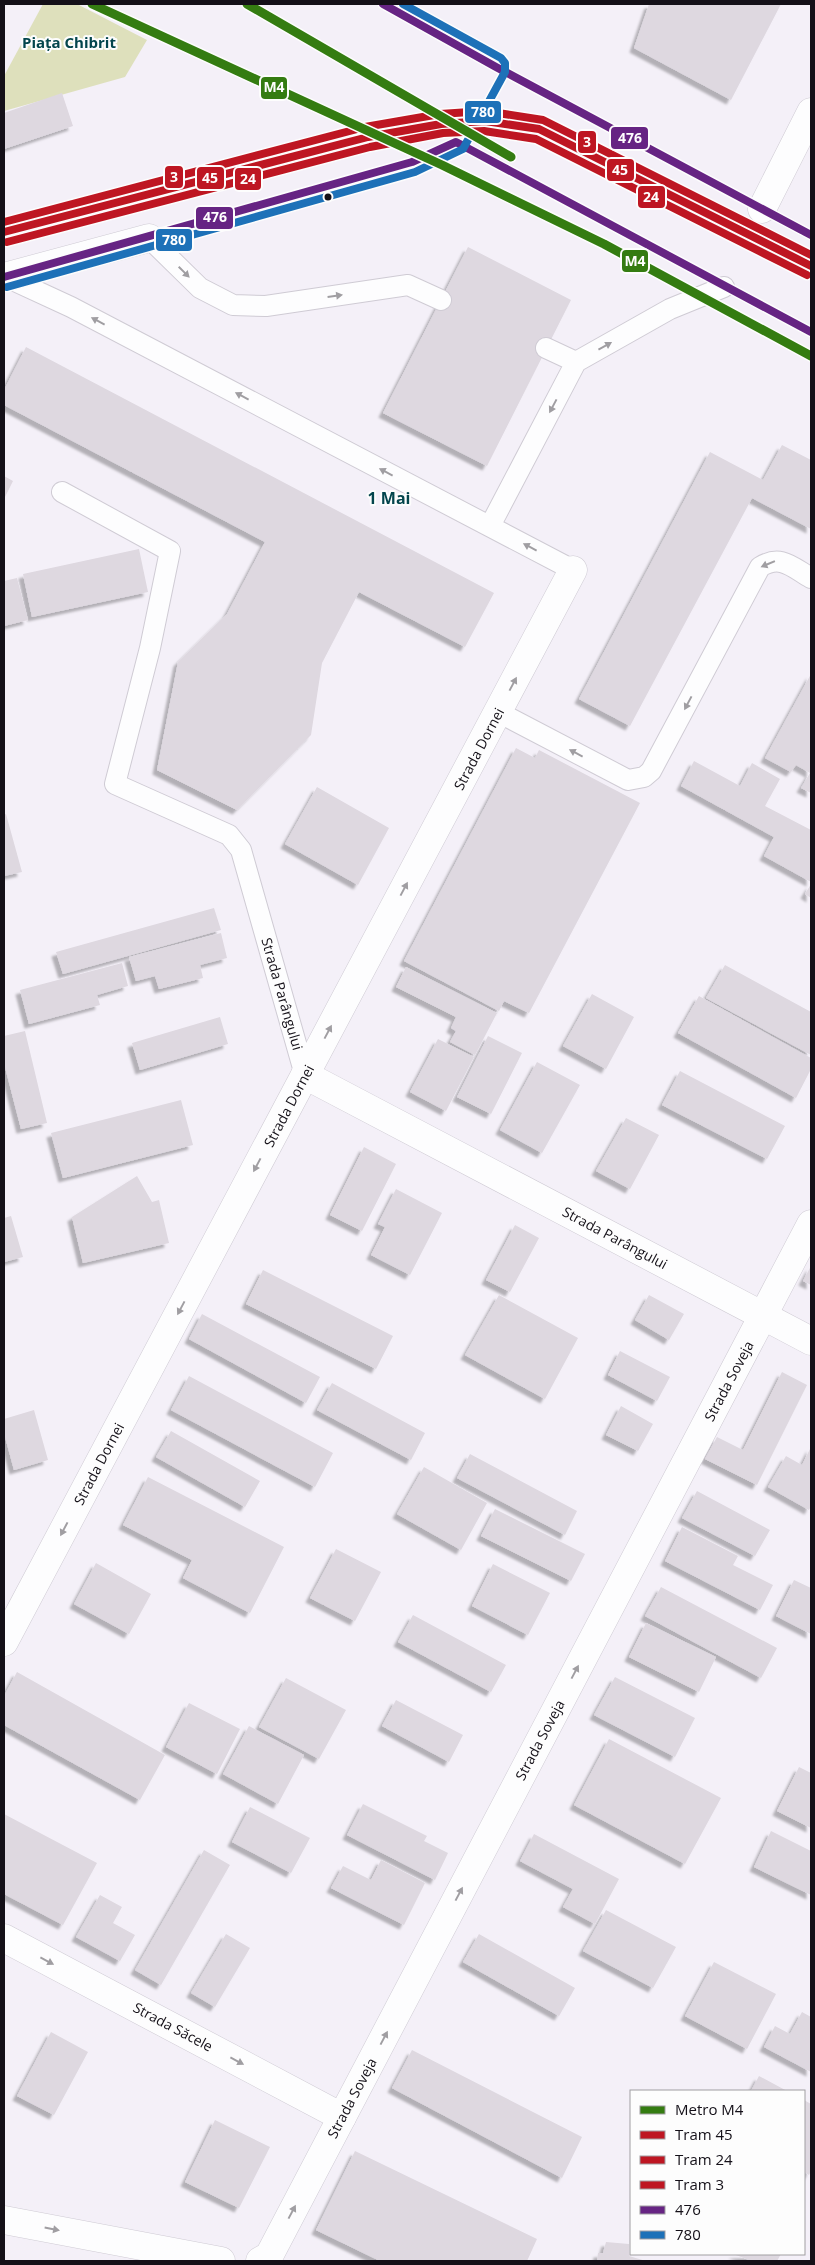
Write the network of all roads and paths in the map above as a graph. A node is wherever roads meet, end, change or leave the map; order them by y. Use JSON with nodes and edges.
{"nodes":[{"id":1,"x":811,"y":112,"type":"edge"},
{"id":2,"x":762,"y":209,"type":"dead end"},
{"id":3,"x":150,"y":238,"type":"joint"},
{"id":4,"x":5,"y":277,"type":"edge"},
{"id":5,"x":724,"y":287,"type":"dead end"},
{"id":6,"x":441,"y":300,"type":"dead end"},
{"id":7,"x":546,"y":348,"type":"dead end"},
{"id":8,"x":576,"y":362,"type":"junction"},
{"id":9,"x":62,"y":492,"type":"dead end"},
{"id":10,"x":490,"y":526,"type":"junction"},
{"id":11,"x":573,"y":570,"type":"joint"},
{"id":12,"x":811,"y":578,"type":"edge"},
{"id":13,"x":498,"y":712,"type":"junction"},
{"id":14,"x":305,"y":1076,"type":"junction"},
{"id":15,"x":811,"y":1224,"type":"edge"},
{"id":16,"x":763,"y":1316,"type":"junction"},
{"id":17,"x":811,"y":1341,"type":"edge"},
{"id":18,"x":4,"y":1642,"type":"edge"},
{"id":19,"x":4,"y":1938,"type":"edge"},
{"id":20,"x":342,"y":2117,"type":"junction"},
{"id":21,"x":4,"y":2220,"type":"edge"},
{"id":22,"x":270,"y":2259,"type":"edge"},
{"id":23,"x":220,"y":2261,"type":"edge"}],
"edges":[{"from":1,"to":2,"type":"street"},
{"from":3,"to":4,"type":"street"},
{"from":3,"to":6,"type":"lane","one_way":true},
{"from":10,"to":4,"type":"lane","one_way":true},
{"from":8,"to":5,"type":"lane","one_way":true},
{"from":7,"to":8,"type":"lane"},
{"from":8,"to":10,"type":"lane","one_way":true},
{"from":9,"to":14,"type":"lane","name":"Strada Parângului"},
{"from":11,"to":10,"type":"lane","one_way":true},
{"from":13,"to":11,"type":"street","name":"Strada Dornei","one_way":true},
{"from":12,"to":13,"type":"lane","one_way":true},
{"from":14,"to":13,"type":"street","name":"Strada Dornei","one_way":true},
{"from":14,"to":16,"type":"street","name":"Strada Parângului"},
{"from":14,"to":18,"type":"street","name":"Strada Dornei","one_way":true},
{"from":15,"to":16,"type":"street","name":"Strada Soveja"},
{"from":16,"to":17,"type":"street","name":"Strada Parângului"},
{"from":20,"to":16,"type":"street","name":"Strada Soveja","one_way":true},
{"from":19,"to":20,"type":"street","name":"Strada Săcele","one_way":true},
{"from":22,"to":20,"type":"street","name":"Strada Soveja","one_way":true},
{"from":21,"to":23,"type":"street","one_way":true}]}
